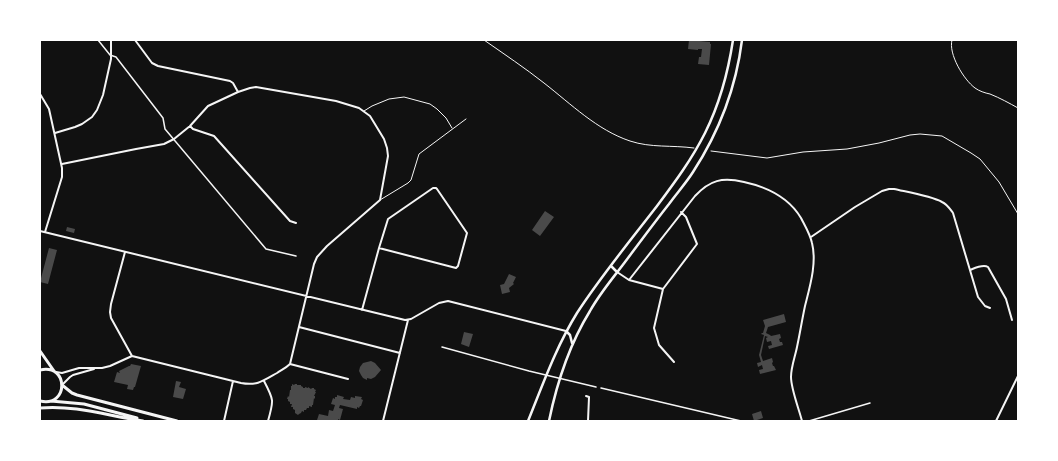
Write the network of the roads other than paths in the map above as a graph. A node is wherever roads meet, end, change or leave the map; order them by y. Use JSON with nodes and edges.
{"nodes":[{"id":1,"x":98,"y":40,"type":"edge"},
{"id":2,"x":111,"y":40,"type":"edge"},
{"id":3,"x":134,"y":40,"type":"edge"},
{"id":4,"x":734,"y":40,"type":"edge"},
{"id":5,"x":742,"y":40,"type":"edge"},
{"id":6,"x":952,"y":40,"type":"edge"},
{"id":7,"x":110,"y":55,"type":"junction"},
{"id":8,"x":139,"y":86,"type":"junction"},
{"id":9,"x":140,"y":92,"type":"dead end"},
{"id":10,"x":238,"y":92,"type":"junction"},
{"id":11,"x":40,"y":94,"type":"edge"},
{"id":12,"x":1018,"y":108,"type":"edge"},
{"id":13,"x":364,"y":111,"type":"junction"},
{"id":14,"x":466,"y":119,"type":"dead end"},
{"id":15,"x":190,"y":126,"type":"junction"},
{"id":16,"x":453,"y":129,"type":"junction"},
{"id":17,"x":55,"y":133,"type":"junction"},
{"id":18,"x":174,"y":139,"type":"junction"},
{"id":19,"x":62,"y":164,"type":"junction"},
{"id":20,"x":380,"y":200,"type":"junction"},
{"id":21,"x":681,"y":212,"type":"junction"},
{"id":22,"x":296,"y":223,"type":"dead end"},
{"id":23,"x":40,"y":231,"type":"edge"},
{"id":24,"x":45,"y":232,"type":"junction"},
{"id":25,"x":811,"y":237,"type":"junction"},
{"id":26,"x":380,"y":248,"type":"junction"},
{"id":27,"x":125,"y":252,"type":"junction"},
{"id":28,"x":296,"y":256,"type":"dead end"},
{"id":29,"x":611,"y":266,"type":"junction"},
{"id":30,"x":970,"y":270,"type":"junction"},
{"id":31,"x":617,"y":272,"type":"junction"},
{"id":32,"x":628,"y":280,"type":"junction"},
{"id":33,"x":663,"y":289,"type":"junction"},
{"id":34,"x":306,"y":296,"type":"junction"},
{"id":35,"x":990,"y":308,"type":"dead end"},
{"id":36,"x":362,"y":310,"type":"junction"},
{"id":37,"x":408,"y":320,"type":"junction"},
{"id":38,"x":1012,"y":320,"type":"dead end"},
{"id":39,"x":299,"y":327,"type":"junction"},
{"id":40,"x":566,"y":331,"type":"junction"},
{"id":41,"x":572,"y":343,"type":"junction"},
{"id":42,"x":442,"y":347,"type":"dead end"},
{"id":43,"x":40,"y":351,"type":"edge"},
{"id":44,"x":400,"y":353,"type":"junction"},
{"id":45,"x":132,"y":356,"type":"junction"},
{"id":46,"x":674,"y":362,"type":"dead end"},
{"id":47,"x":290,"y":364,"type":"junction"},
{"id":48,"x":98,"y":368,"type":"junction"},
{"id":49,"x":40,"y":370,"type":"edge"},
{"id":50,"x":55,"y":372,"type":"junction"},
{"id":51,"x":1018,"y":376,"type":"edge"},
{"id":52,"x":348,"y":379,"type":"dead end"},
{"id":53,"x":234,"y":381,"type":"junction"},
{"id":54,"x":264,"y":381,"type":"junction"},
{"id":55,"x":62,"y":384,"type":"junction"},
{"id":56,"x":596,"y":386,"type":"dead end"},
{"id":57,"x":601,"y":388,"type":"dead end"},
{"id":58,"x":586,"y":396,"type":"dead end"},
{"id":59,"x":41,"y":401,"type":"edge"},
{"id":60,"x":51,"y":401,"type":"junction"},
{"id":61,"x":870,"y":403,"type":"dead end"},
{"id":62,"x":40,"y":408,"type":"edge"},
{"id":63,"x":143,"y":421,"type":"edge"},
{"id":64,"x":146,"y":421,"type":"edge"},
{"id":65,"x":177,"y":421,"type":"edge"},
{"id":66,"x":224,"y":421,"type":"edge"},
{"id":67,"x":268,"y":421,"type":"edge"},
{"id":68,"x":383,"y":421,"type":"edge"},
{"id":69,"x":528,"y":421,"type":"edge"},
{"id":70,"x":549,"y":421,"type":"edge"},
{"id":71,"x":588,"y":421,"type":"edge"},
{"id":72,"x":741,"y":421,"type":"edge"},
{"id":73,"x":802,"y":421,"type":"edge"},
{"id":74,"x":809,"y":421,"type":"edge"},
{"id":75,"x":996,"y":421,"type":"edge"}],
"edges":[{"from":1,"to":7,"type":"street"},
{"from":2,"to":7,"type":"street"},
{"from":3,"to":10,"type":"street"},
{"from":4,"to":29,"type":"main road"},
{"from":5,"to":31,"type":"main road"},
{"from":6,"to":12,"type":"lane"},
{"from":7,"to":8,"type":"street"},
{"from":7,"to":17,"type":"street"},
{"from":8,"to":9,"type":"street"},
{"from":8,"to":18,"type":"street"},
{"from":10,"to":13,"type":"street"},
{"from":10,"to":15,"type":"street"},
{"from":11,"to":17,"type":"street"},
{"from":13,"to":16,"type":"lane"},
{"from":13,"to":20,"type":"street"},
{"from":14,"to":16,"type":"lane"},
{"from":15,"to":18,"type":"street"},
{"from":15,"to":22,"type":"street"},
{"from":16,"to":20,"type":"lane"},
{"from":17,"to":19,"type":"street"},
{"from":18,"to":19,"type":"street"},
{"from":18,"to":28,"type":"street"},
{"from":19,"to":24,"type":"street"},
{"from":20,"to":34,"type":"street"},
{"from":21,"to":25,"type":"street"},
{"from":21,"to":32,"type":"street"},
{"from":21,"to":33,"type":"street"},
{"from":23,"to":24,"type":"street"},
{"from":24,"to":27,"type":"street"},
{"from":25,"to":30,"type":"street"},
{"from":25,"to":73,"type":"street"},
{"from":26,"to":26,"type":"street"},
{"from":26,"to":36,"type":"street"},
{"from":27,"to":34,"type":"street"},
{"from":27,"to":45,"type":"street"},
{"from":29,"to":31,"type":"main road"},
{"from":29,"to":40,"type":"main road"},
{"from":30,"to":35,"type":"street"},
{"from":30,"to":38,"type":"street"},
{"from":31,"to":32,"type":"street"},
{"from":31,"to":41,"type":"main road"},
{"from":32,"to":33,"type":"street"},
{"from":33,"to":46,"type":"street"},
{"from":34,"to":36,"type":"street"},
{"from":34,"to":39,"type":"street"},
{"from":36,"to":37,"type":"street"},
{"from":37,"to":40,"type":"street"},
{"from":37,"to":44,"type":"street"},
{"from":39,"to":44,"type":"street"},
{"from":39,"to":47,"type":"street"},
{"from":40,"to":41,"type":"main road"},
{"from":40,"to":69,"type":"main road"},
{"from":41,"to":70,"type":"main road"},
{"from":42,"to":56,"type":"street"},
{"from":43,"to":50,"type":"main road"},
{"from":44,"to":68,"type":"street"},
{"from":45,"to":48,"type":"street"},
{"from":45,"to":53,"type":"street"},
{"from":47,"to":52,"type":"street"},
{"from":47,"to":54,"type":"street"},
{"from":48,"to":50,"type":"street"},
{"from":48,"to":55,"type":"street"},
{"from":49,"to":50,"type":"main road"},
{"from":50,"to":55,"type":"main road"},
{"from":51,"to":75,"type":"street"},
{"from":53,"to":54,"type":"street"},
{"from":53,"to":66,"type":"street"},
{"from":54,"to":67,"type":"street"},
{"from":55,"to":60,"type":"main road"},
{"from":55,"to":65,"type":"main road"},
{"from":57,"to":72,"type":"street"},
{"from":58,"to":71,"type":"street"},
{"from":59,"to":60,"type":"main road"},
{"from":60,"to":64,"type":"main road"},
{"from":61,"to":74,"type":"street"},
{"from":62,"to":63,"type":"main road"}]}
